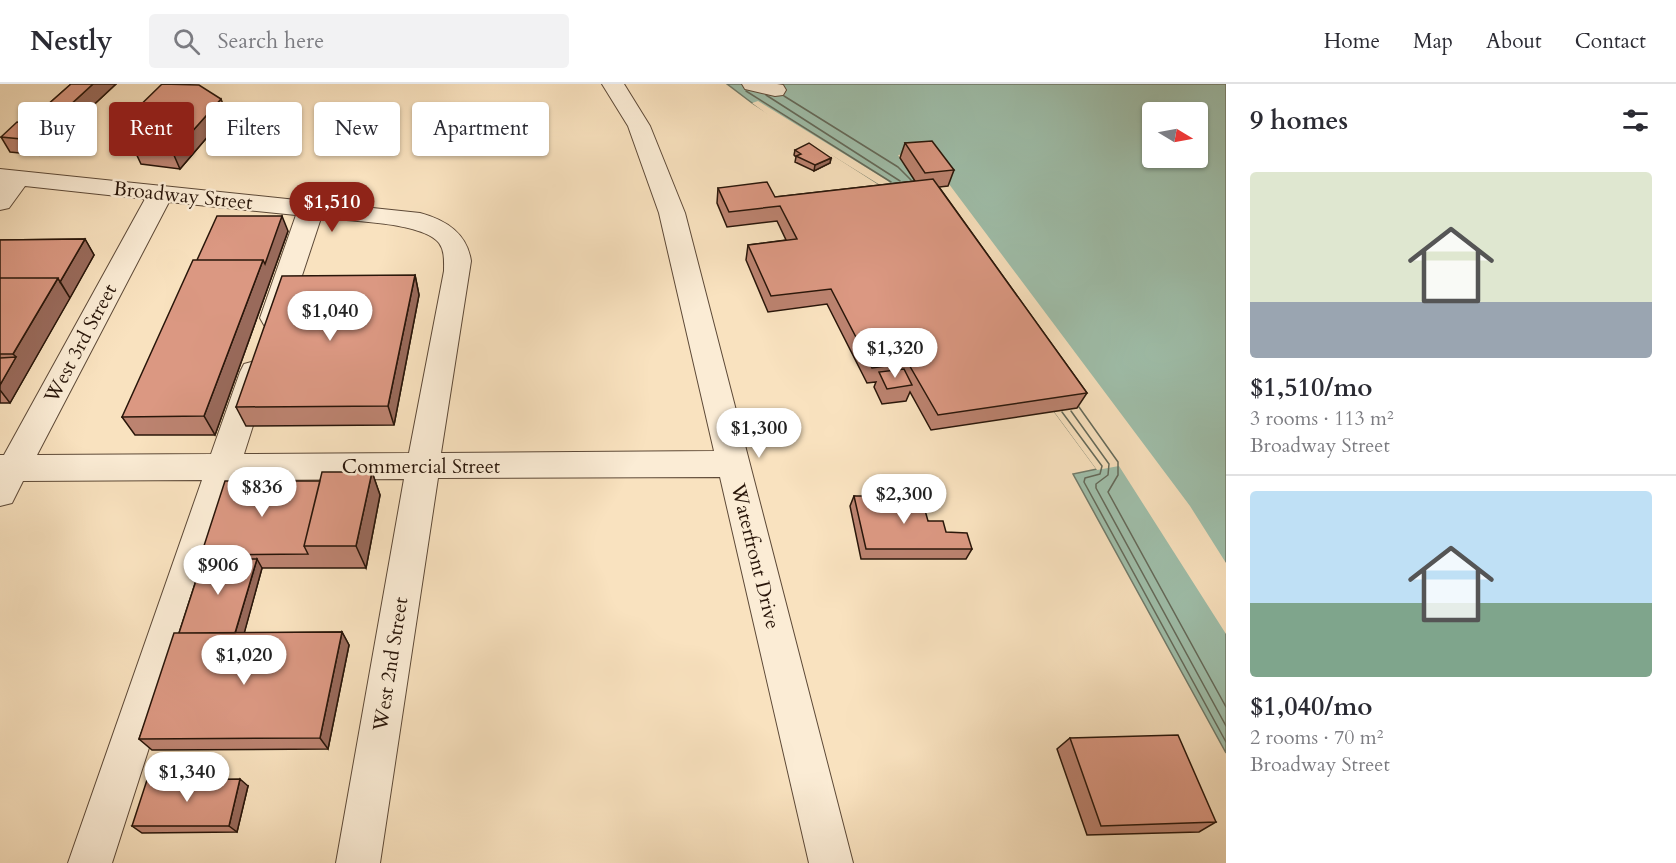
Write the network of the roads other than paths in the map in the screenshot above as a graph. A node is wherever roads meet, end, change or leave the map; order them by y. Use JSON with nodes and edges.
{"nodes":[{"id":1,"x":613,"y":84,"type":"edge"},
{"id":2,"x":753,"y":84,"type":"edge"},
{"id":3,"x":776,"y":90,"type":"dead end"},
{"id":4,"x":9,"y":177,"type":"edge"},
{"id":5,"x":161,"y":193,"type":"junction"},
{"id":6,"x":0,"y":203,"type":"edge"},
{"id":7,"x":311,"y":209,"type":"junction"},
{"id":8,"x":734,"y":464,"type":"junction"},
{"id":9,"x":423,"y":466,"type":"junction"},
{"id":10,"x":224,"y":467,"type":"junction"},
{"id":11,"x":4,"y":477,"type":"edge"},
{"id":12,"x":90,"y":863,"type":"edge"},
{"id":13,"x":358,"y":863,"type":"edge"},
{"id":14,"x":831,"y":863,"type":"edge"}],
"edges":[{"from":1,"to":8,"type":"street","name":"Waterfront Drive"},
{"from":2,"to":3,"type":"street"},
{"from":4,"to":5,"type":"street","name":"Broadway Street"},
{"from":4,"to":6,"type":"street"},
{"from":5,"to":7,"type":"street","name":"Broadway Street"},
{"from":5,"to":11,"type":"street","name":"West 3rd Street"},
{"from":7,"to":9,"type":"street","name":"Broadway Street"},
{"from":7,"to":10,"type":"street"},
{"from":8,"to":9,"type":"street","name":"Commercial Street"},
{"from":8,"to":14,"type":"street","name":"Waterfront Drive"},
{"from":9,"to":10,"type":"street","name":"Commercial Street"},
{"from":9,"to":13,"type":"street","name":"West 2nd Street"},
{"from":10,"to":11,"type":"street","name":"Commercial Street"},
{"from":10,"to":12,"type":"street"}]}
